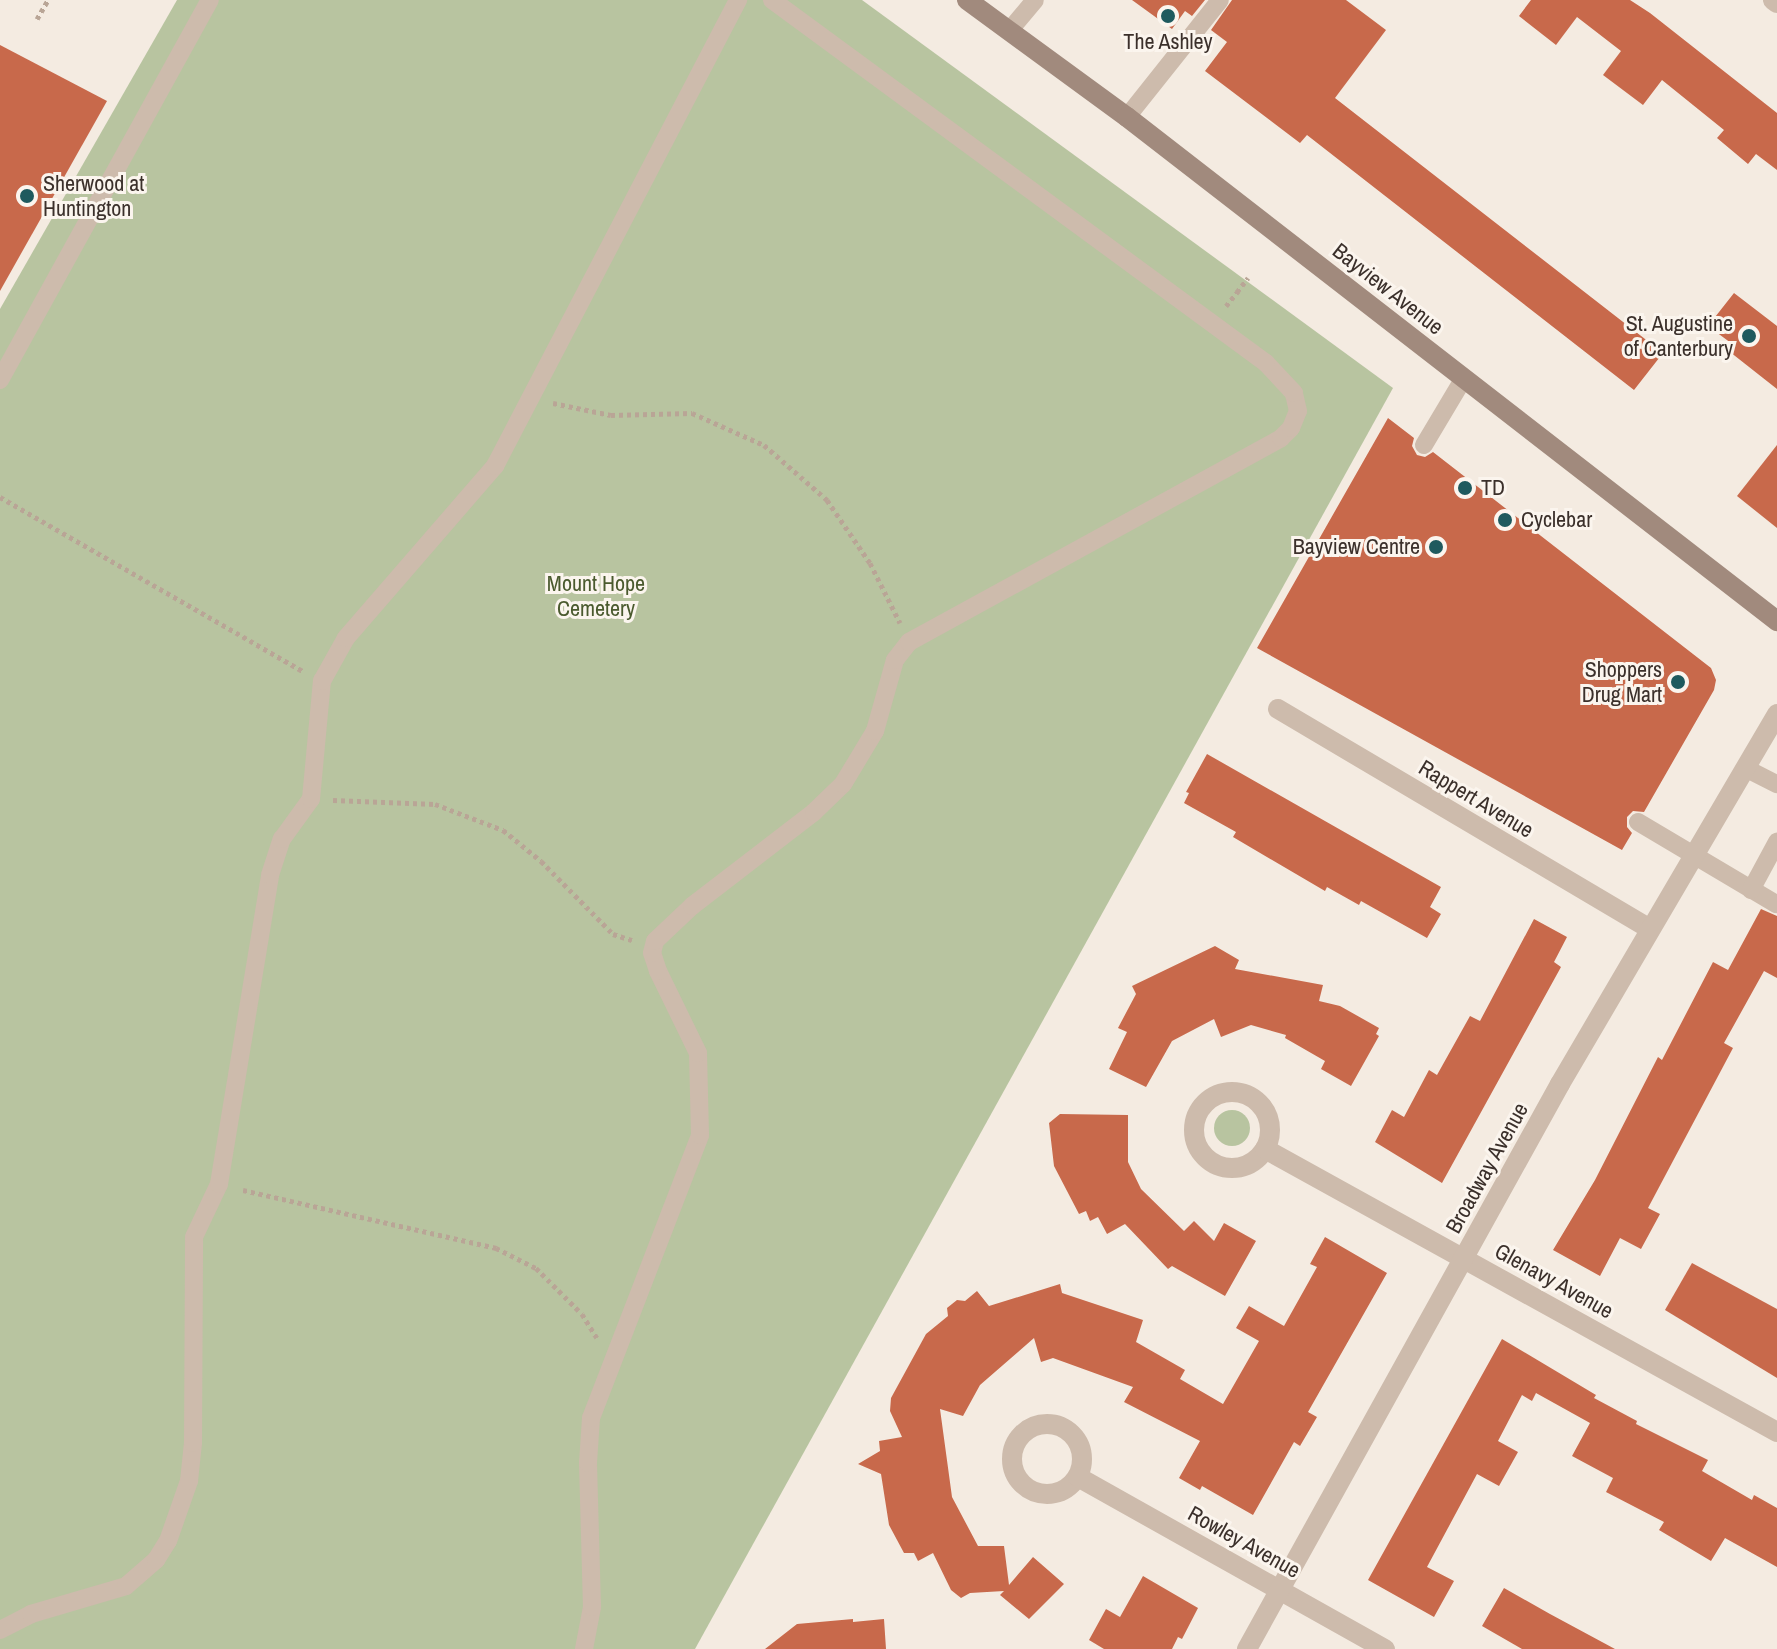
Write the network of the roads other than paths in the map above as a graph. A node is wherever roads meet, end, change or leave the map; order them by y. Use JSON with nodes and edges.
{"nodes":[{"id":1,"x":210,"y":0,"type":"edge"},
{"id":2,"x":738,"y":0,"type":"edge"},
{"id":3,"x":772,"y":0,"type":"edge"},
{"id":4,"x":967,"y":0,"type":"edge"},
{"id":5,"x":1035,"y":0,"type":"edge"},
{"id":6,"x":1220,"y":0,"type":"edge"},
{"id":7,"x":1009,"y":31,"type":"junction"},
{"id":8,"x":1127,"y":117,"type":"junction"},
{"id":9,"x":1464,"y":378,"type":"junction"},
{"id":10,"x":0,"y":380,"type":"edge"},
{"id":11,"x":1424,"y":445,"type":"dead end"},
{"id":12,"x":1777,"y":621,"type":"edge"},
{"id":13,"x":1278,"y":709,"type":"dead end"},
{"id":14,"x":1777,"y":714,"type":"edge"},
{"id":15,"x":1745,"y":768,"type":"junction"},
{"id":16,"x":1777,"y":784,"type":"edge"},
{"id":17,"x":1638,"y":822,"type":"dead end"},
{"id":18,"x":1777,"y":843,"type":"edge"},
{"id":19,"x":1693,"y":857,"type":"junction"},
{"id":20,"x":1751,"y":890,"type":"junction"},
{"id":21,"x":1776,"y":904,"type":"edge"},
{"id":22,"x":1650,"y":929,"type":"junction"},
{"id":23,"x":1265,"y":1149,"type":"dead end"},
{"id":24,"x":1464,"y":1260,"type":"junction"},
{"id":25,"x":1777,"y":1432,"type":"edge"},
{"id":26,"x":1078,"y":1477,"type":"dead end"},
{"id":27,"x":1282,"y":1590,"type":"junction"},
{"id":28,"x":0,"y":1630,"type":"edge"},
{"id":29,"x":584,"y":1649,"type":"edge"},
{"id":30,"x":1247,"y":1649,"type":"edge"},
{"id":31,"x":1385,"y":1649,"type":"edge"}],
"edges":[{"from":1,"to":10,"type":"lane"},
{"from":2,"to":28,"type":"lane"},
{"from":3,"to":29,"type":"lane"},
{"from":4,"to":7,"type":"main road","name":"Bayview Avenue"},
{"from":5,"to":7,"type":"lane"},
{"from":6,"to":8,"type":"lane"},
{"from":7,"to":8,"type":"main road","name":"Bayview Avenue"},
{"from":8,"to":9,"type":"main road","name":"Bayview Avenue"},
{"from":9,"to":11,"type":"lane"},
{"from":9,"to":12,"type":"main road","name":"Bayview Avenue"},
{"from":13,"to":22,"type":"street","name":"Rappert Avenue"},
{"from":14,"to":15,"type":"street","name":"Broadway Avenue"},
{"from":15,"to":16,"type":"lane"},
{"from":15,"to":19,"type":"street","name":"Broadway Avenue"},
{"from":17,"to":19,"type":"lane"},
{"from":18,"to":20,"type":"lane"},
{"from":19,"to":20,"type":"lane"},
{"from":19,"to":22,"type":"street","name":"Broadway Avenue"},
{"from":20,"to":21,"type":"lane"},
{"from":22,"to":24,"type":"street","name":"Broadway Avenue"},
{"from":23,"to":24,"type":"street","name":"Glenavy Avenue"},
{"from":24,"to":25,"type":"street","name":"Glenavy Avenue"},
{"from":24,"to":27,"type":"street","name":"Broadway Avenue"},
{"from":26,"to":27,"type":"street","name":"Rowley Avenue"},
{"from":27,"to":30,"type":"street","name":"Broadway Avenue"},
{"from":27,"to":31,"type":"street","name":"Rowley Avenue"}]}
